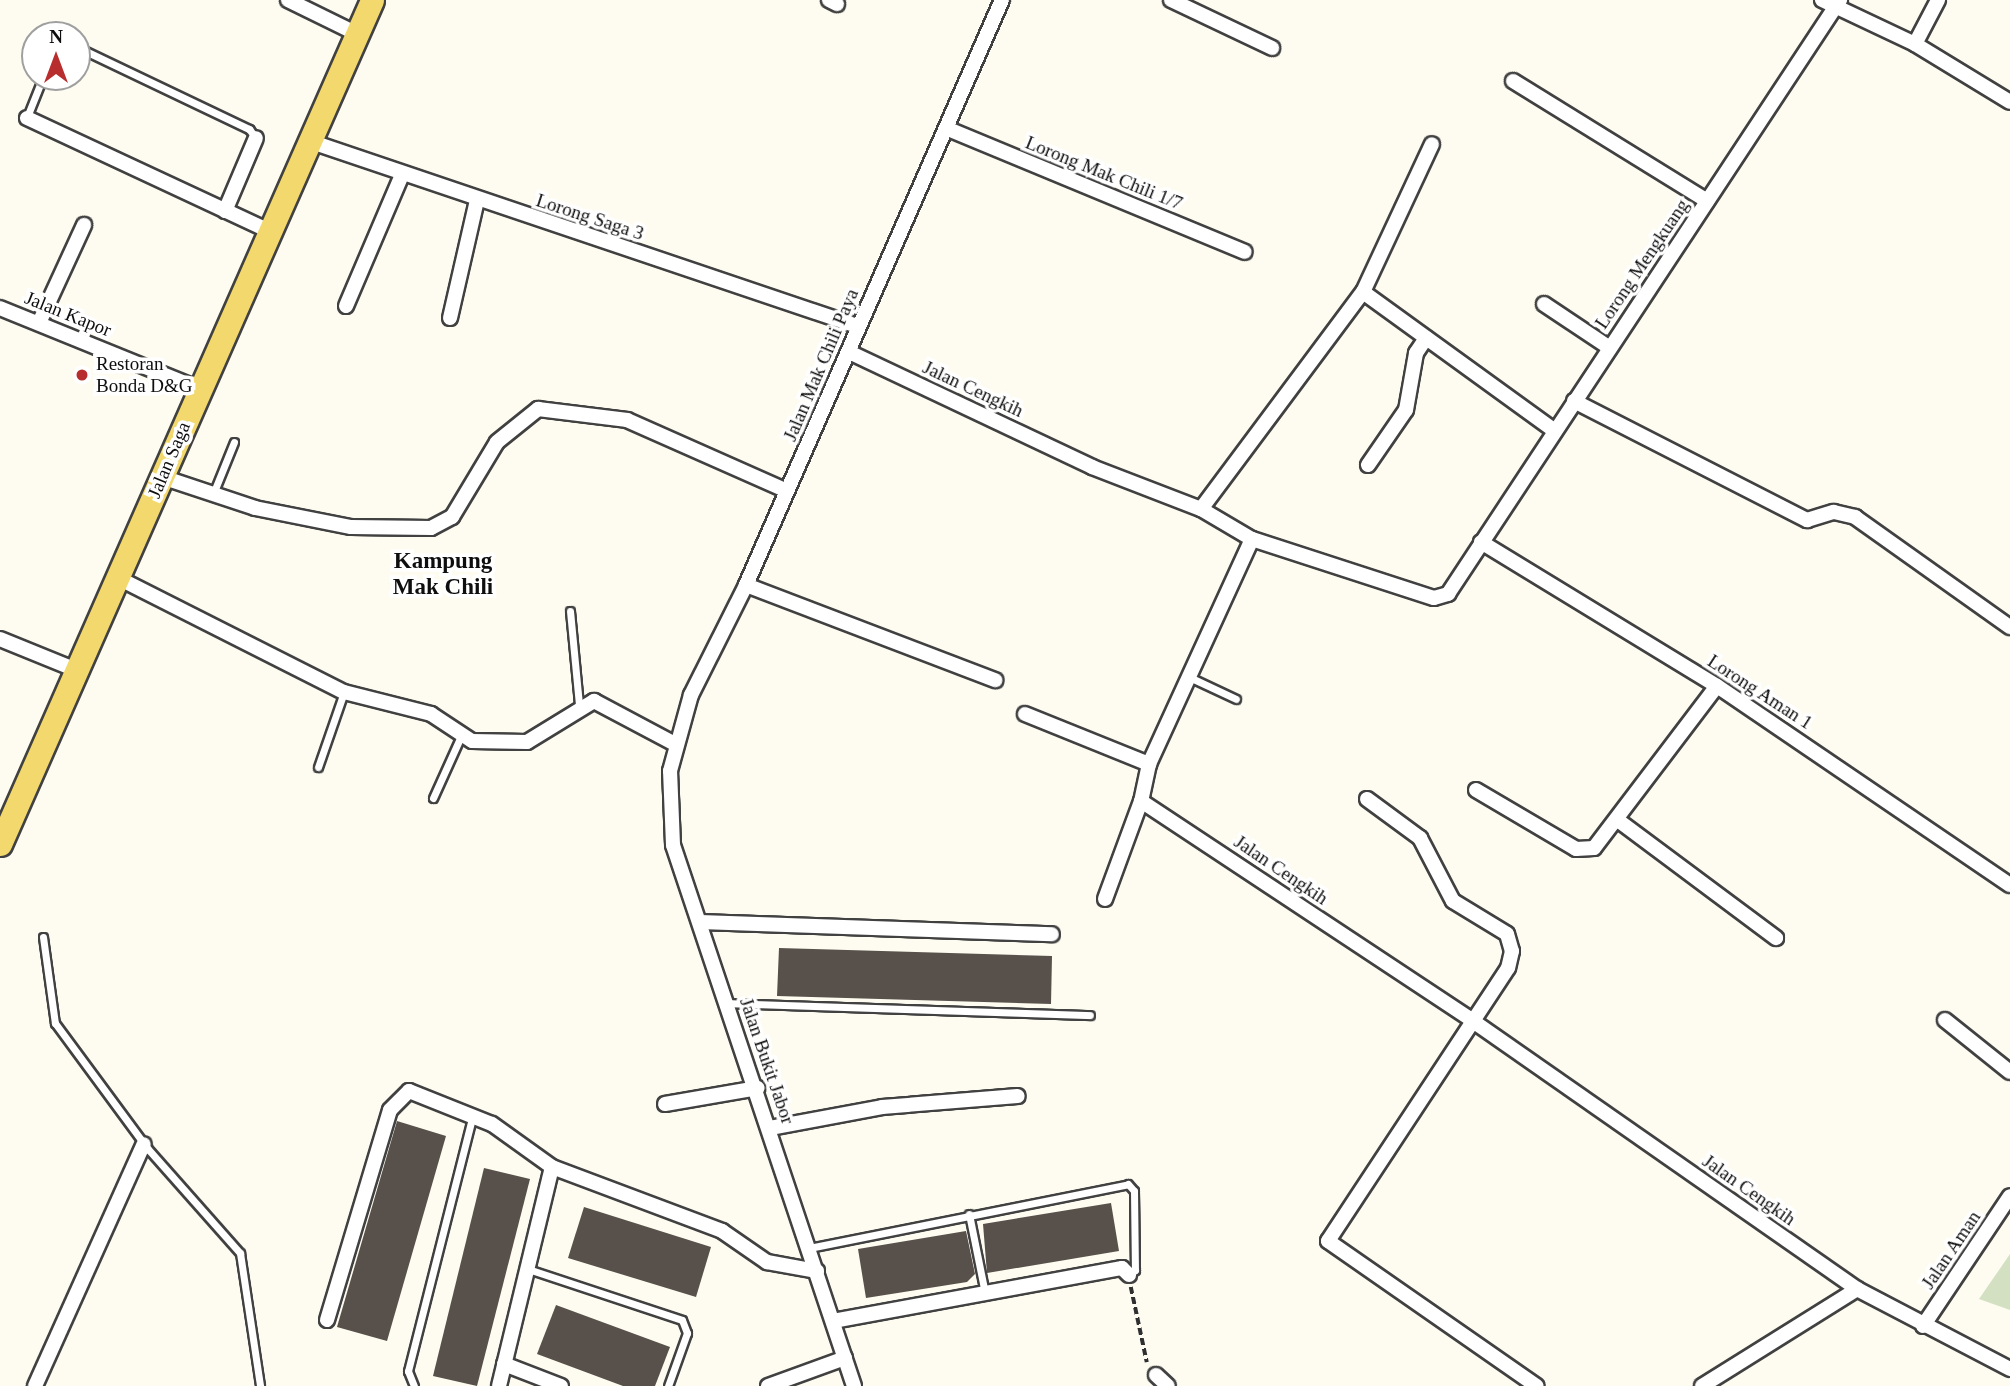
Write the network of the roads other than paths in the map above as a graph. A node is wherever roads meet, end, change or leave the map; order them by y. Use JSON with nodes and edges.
{"nodes":[{"id":1,"x":288,"y":0,"type":"edge"},
{"id":2,"x":372,"y":0,"type":"edge"},
{"id":3,"x":1002,"y":0,"type":"edge"},
{"id":4,"x":1171,"y":0,"type":"edge"},
{"id":5,"x":1822,"y":0,"type":"edge"},
{"id":6,"x":1938,"y":0,"type":"edge"},
{"id":7,"x":1838,"y":3,"type":"edge"},
{"id":8,"x":357,"y":33,"type":"junction"},
{"id":9,"x":1915,"y":44,"type":"junction"},
{"id":10,"x":1272,"y":48,"type":"dead end"},
{"id":11,"x":91,"y":54,"type":"edge"},
{"id":12,"x":1513,"y":81,"type":"dead end"},
{"id":13,"x":38,"y":91,"type":"edge"},
{"id":14,"x":2010,"y":102,"type":"edge"},
{"id":15,"x":27,"y":118,"type":"joint"},
{"id":16,"x":948,"y":130,"type":"junction"},
{"id":17,"x":256,"y":138,"type":"joint"},
{"id":18,"x":312,"y":142,"type":"junction"},
{"id":19,"x":1432,"y":144,"type":"dead end"},
{"id":20,"x":402,"y":175,"type":"junction"},
{"id":21,"x":477,"y":200,"type":"junction"},
{"id":22,"x":1707,"y":201,"type":"junction"},
{"id":23,"x":225,"y":211,"type":"junction"},
{"id":24,"x":84,"y":226,"type":"dead end"},
{"id":25,"x":269,"y":231,"type":"junction"},
{"id":26,"x":1245,"y":253,"type":"dead end"},
{"id":27,"x":1363,"y":292,"type":"junction"},
{"id":28,"x":1544,"y":304,"type":"dead end"},
{"id":29,"x":346,"y":306,"type":"dead end"},
{"id":30,"x":0,"y":307,"type":"edge"},
{"id":31,"x":450,"y":318,"type":"dead end"},
{"id":32,"x":39,"y":323,"type":"junction"},
{"id":33,"x":857,"y":327,"type":"junction"},
{"id":34,"x":1426,"y":338,"type":"junction"},
{"id":35,"x":1610,"y":348,"type":"junction"},
{"id":36,"x":849,"y":352,"type":"junction"},
{"id":37,"x":200,"y":389,"type":"junction"},
{"id":38,"x":1574,"y":401,"type":"junction"},
{"id":39,"x":1555,"y":431,"type":"junction"},
{"id":40,"x":234,"y":442,"type":"dead end"},
{"id":41,"x":1368,"y":465,"type":"dead end"},
{"id":42,"x":162,"y":477,"type":"junction"},
{"id":43,"x":787,"y":491,"type":"junction"},
{"id":44,"x":213,"y":494,"type":"junction"},
{"id":45,"x":1201,"y":509,"type":"junction"},
{"id":46,"x":1252,"y":539,"type":"junction"},
{"id":47,"x":1481,"y":542,"type":"junction"},
{"id":48,"x":118,"y":578,"type":"junction"},
{"id":49,"x":746,"y":585,"type":"junction"},
{"id":50,"x":570,"y":611,"type":"dead end"},
{"id":51,"x":2010,"y":626,"type":"edge"},
{"id":52,"x":0,"y":639,"type":"edge"},
{"id":53,"x":79,"y":671,"type":"junction"},
{"id":54,"x":1187,"y":676,"type":"junction"},
{"id":55,"x":995,"y":680,"type":"dead end"},
{"id":56,"x":1717,"y":686,"type":"junction"},
{"id":57,"x":344,"y":692,"type":"junction"},
{"id":58,"x":1236,"y":699,"type":"dead end"},
{"id":59,"x":579,"y":705,"type":"junction"},
{"id":60,"x":1025,"y":714,"type":"dead end"},
{"id":61,"x":461,"y":736,"type":"junction"},
{"id":62,"x":675,"y":744,"type":"junction"},
{"id":63,"x":1149,"y":764,"type":"junction"},
{"id":64,"x":318,"y":767,"type":"dead end"},
{"id":65,"x":1476,"y":790,"type":"dead end"},
{"id":66,"x":433,"y":798,"type":"dead end"},
{"id":67,"x":1367,"y":799,"type":"dead end"},
{"id":68,"x":1141,"y":802,"type":"junction"},
{"id":69,"x":1619,"y":821,"type":"junction"},
{"id":70,"x":0,"y":844,"type":"edge"},
{"id":71,"x":2010,"y":885,"type":"edge"},
{"id":72,"x":1105,"y":899,"type":"dead end"},
{"id":73,"x":700,"y":922,"type":"junction"},
{"id":74,"x":1052,"y":934,"type":"dead end"},
{"id":75,"x":43,"y":937,"type":"dead end"},
{"id":76,"x":1776,"y":938,"type":"dead end"},
{"id":77,"x":727,"y":1003,"type":"junction"},
{"id":78,"x":1090,"y":1015,"type":"dead end"},
{"id":79,"x":1470,"y":1019,"type":"junction"},
{"id":80,"x":1945,"y":1020,"type":"dead end"},
{"id":81,"x":2010,"y":1072,"type":"edge"},
{"id":82,"x":758,"y":1088,"type":"junction"},
{"id":83,"x":1018,"y":1096,"type":"dead end"},
{"id":84,"x":665,"y":1104,"type":"dead end"},
{"id":85,"x":473,"y":1114,"type":"junction"},
{"id":86,"x":770,"y":1128,"type":"junction"},
{"id":87,"x":144,"y":1144,"type":"junction"},
{"id":88,"x":552,"y":1167,"type":"junction"},
{"id":89,"x":2010,"y":1196,"type":"edge"},
{"id":90,"x":969,"y":1214,"type":"junction"},
{"id":91,"x":809,"y":1248,"type":"junction"},
{"id":92,"x":527,"y":1268,"type":"junction"},
{"id":93,"x":817,"y":1271,"type":"junction"},
{"id":94,"x":1129,"y":1275,"type":"joint"},
{"id":95,"x":1857,"y":1289,"type":"junction"},
{"id":96,"x":985,"y":1293,"type":"junction"},
{"id":97,"x":327,"y":1320,"type":"dead end"},
{"id":98,"x":833,"y":1321,"type":"junction"},
{"id":99,"x":1923,"y":1326,"type":"junction"},
{"id":100,"x":845,"y":1358,"type":"junction"},
{"id":101,"x":504,"y":1364,"type":"junction"},
{"id":102,"x":2010,"y":1369,"type":"edge"},
{"id":103,"x":1156,"y":1375,"type":"road end"},
{"id":104,"x":36,"y":1386,"type":"edge"},
{"id":105,"x":260,"y":1386,"type":"edge"},
{"id":106,"x":414,"y":1386,"type":"edge"},
{"id":107,"x":499,"y":1386,"type":"edge"},
{"id":108,"x":561,"y":1386,"type":"edge"},
{"id":109,"x":668,"y":1386,"type":"edge"},
{"id":110,"x":768,"y":1386,"type":"edge"},
{"id":111,"x":854,"y":1386,"type":"edge"},
{"id":112,"x":1168,"y":1386,"type":"edge"},
{"id":113,"x":1537,"y":1386,"type":"edge"},
{"id":114,"x":1702,"y":1386,"type":"edge"}],
"edges":[{"from":1,"to":8,"type":"street"},
{"from":2,"to":8,"type":"main road","name":"Jalan Saga"},
{"from":3,"to":16,"type":"street","name":"Jalan Mak Chili Paya"},
{"from":4,"to":10,"type":"street"},
{"from":5,"to":7,"type":"street"},
{"from":6,"to":9,"type":"street"},
{"from":7,"to":9,"type":"street"},
{"from":7,"to":22,"type":"street","name":"Lorong Mengkuang"},
{"from":8,"to":18,"type":"main road","name":"Jalan Saga"},
{"from":9,"to":14,"type":"street"},
{"from":11,"to":17,"type":"lane"},
{"from":12,"to":22,"type":"street"},
{"from":13,"to":15,"type":"lane"},
{"from":15,"to":23,"type":"street"},
{"from":16,"to":26,"type":"street","name":"Lorong Mak Chili 1/7"},
{"from":16,"to":33,"type":"street","name":"Jalan Mak Chili Paya"},
{"from":17,"to":23,"type":"street"},
{"from":18,"to":20,"type":"street","name":"Lorong Saga 3"},
{"from":18,"to":25,"type":"main road","name":"Jalan Saga"},
{"from":19,"to":27,"type":"street"},
{"from":20,"to":21,"type":"street","name":"Lorong Saga 3"},
{"from":20,"to":29,"type":"street"},
{"from":21,"to":31,"type":"street"},
{"from":21,"to":33,"type":"street","name":"Lorong Saga 3"},
{"from":22,"to":35,"type":"street","name":"Lorong Mengkuang"},
{"from":23,"to":25,"type":"street"},
{"from":24,"to":32,"type":"street"},
{"from":25,"to":37,"type":"main road","name":"Jalan Saga"},
{"from":27,"to":34,"type":"street"},
{"from":27,"to":45,"type":"street"},
{"from":28,"to":35,"type":"street"},
{"from":30,"to":32,"type":"street","name":"Jalan Kapor"},
{"from":32,"to":37,"type":"street","name":"Jalan Kapor"},
{"from":33,"to":36,"type":"street","name":"Jalan Mak Chili Paya"},
{"from":34,"to":39,"type":"street"},
{"from":34,"to":41,"type":"street"},
{"from":35,"to":38,"type":"street","name":"Lorong Mengkuang"},
{"from":36,"to":43,"type":"street","name":"Jalan Mak Chili Paya"},
{"from":36,"to":45,"type":"street","name":"Jalan Cengkih"},
{"from":37,"to":42,"type":"main road","name":"Jalan Saga"},
{"from":38,"to":39,"type":"street","name":"Lorong Mengkuang"},
{"from":38,"to":51,"type":"street"},
{"from":39,"to":47,"type":"street","name":"Lorong Mengkuang"},
{"from":40,"to":44,"type":"lane"},
{"from":42,"to":44,"type":"street"},
{"from":42,"to":48,"type":"main road","name":"Jalan Saga"},
{"from":43,"to":44,"type":"street"},
{"from":43,"to":49,"type":"street","name":"Jalan Mak Chili Paya"},
{"from":45,"to":46,"type":"street","name":"Jalan Cengkih"},
{"from":46,"to":47,"type":"street","name":"Lorong Mengkuang"},
{"from":46,"to":54,"type":"street"},
{"from":47,"to":56,"type":"street","name":"Lorong Aman 1"},
{"from":48,"to":53,"type":"main road","name":"Jalan Saga"},
{"from":48,"to":57,"type":"street"},
{"from":49,"to":55,"type":"street"},
{"from":49,"to":62,"type":"street","name":"Jalan Mak Chili Paya"},
{"from":50,"to":59,"type":"lane"},
{"from":52,"to":53,"type":"street"},
{"from":53,"to":70,"type":"main road","name":"Jalan Saga"},
{"from":54,"to":58,"type":"lane"},
{"from":54,"to":63,"type":"street"},
{"from":56,"to":69,"type":"street"},
{"from":56,"to":71,"type":"street","name":"Lorong Aman 1"},
{"from":57,"to":61,"type":"street"},
{"from":57,"to":64,"type":"lane"},
{"from":59,"to":61,"type":"street"},
{"from":59,"to":62,"type":"street"},
{"from":60,"to":63,"type":"street"},
{"from":61,"to":66,"type":"lane"},
{"from":62,"to":73,"type":"street","name":"Jalan Bukit Jabor"},
{"from":63,"to":68,"type":"street"},
{"from":65,"to":69,"type":"street"},
{"from":67,"to":79,"type":"street"},
{"from":68,"to":72,"type":"street"},
{"from":68,"to":79,"type":"street","name":"Jalan Cengkih"},
{"from":69,"to":76,"type":"street"},
{"from":73,"to":74,"type":"street"},
{"from":73,"to":77,"type":"street","name":"Jalan Bukit Jabor"},
{"from":75,"to":87,"type":"lane"},
{"from":77,"to":78,"type":"lane"},
{"from":77,"to":82,"type":"street","name":"Jalan Bukit Jabor"},
{"from":79,"to":95,"type":"street","name":"Jalan Cengkih"},
{"from":79,"to":113,"type":"street"},
{"from":80,"to":81,"type":"street"},
{"from":82,"to":84,"type":"street"},
{"from":82,"to":86,"type":"street","name":"Jalan Bukit Jabor"},
{"from":83,"to":86,"type":"street"},
{"from":85,"to":88,"type":"street"},
{"from":85,"to":97,"type":"street"},
{"from":85,"to":106,"type":"lane"},
{"from":86,"to":91,"type":"street","name":"Jalan Bukit Jabor"},
{"from":87,"to":104,"type":"street"},
{"from":87,"to":105,"type":"lane"},
{"from":88,"to":92,"type":"street"},
{"from":88,"to":93,"type":"street"},
{"from":89,"to":99,"type":"street","name":"Jalan Aman"},
{"from":90,"to":91,"type":"lane"},
{"from":90,"to":94,"type":"lane"},
{"from":90,"to":96,"type":"lane"},
{"from":91,"to":93,"type":"street","name":"Jalan Bukit Jabor"},
{"from":92,"to":101,"type":"street"},
{"from":92,"to":109,"type":"lane"},
{"from":93,"to":98,"type":"street","name":"Jalan Bukit Jabor"},
{"from":94,"to":96,"type":"street"},
{"from":95,"to":99,"type":"street","name":"Jalan Cengkih"},
{"from":95,"to":114,"type":"street"},
{"from":96,"to":98,"type":"street"},
{"from":98,"to":100,"type":"street","name":"Jalan Bukit Jabor"},
{"from":99,"to":102,"type":"street","name":"Jalan Cengkih"},
{"from":100,"to":110,"type":"street"},
{"from":100,"to":111,"type":"street","name":"Jalan Bukit Jabor"},
{"from":101,"to":107,"type":"street"},
{"from":101,"to":108,"type":"street"},
{"from":103,"to":112,"type":"street"}]}
